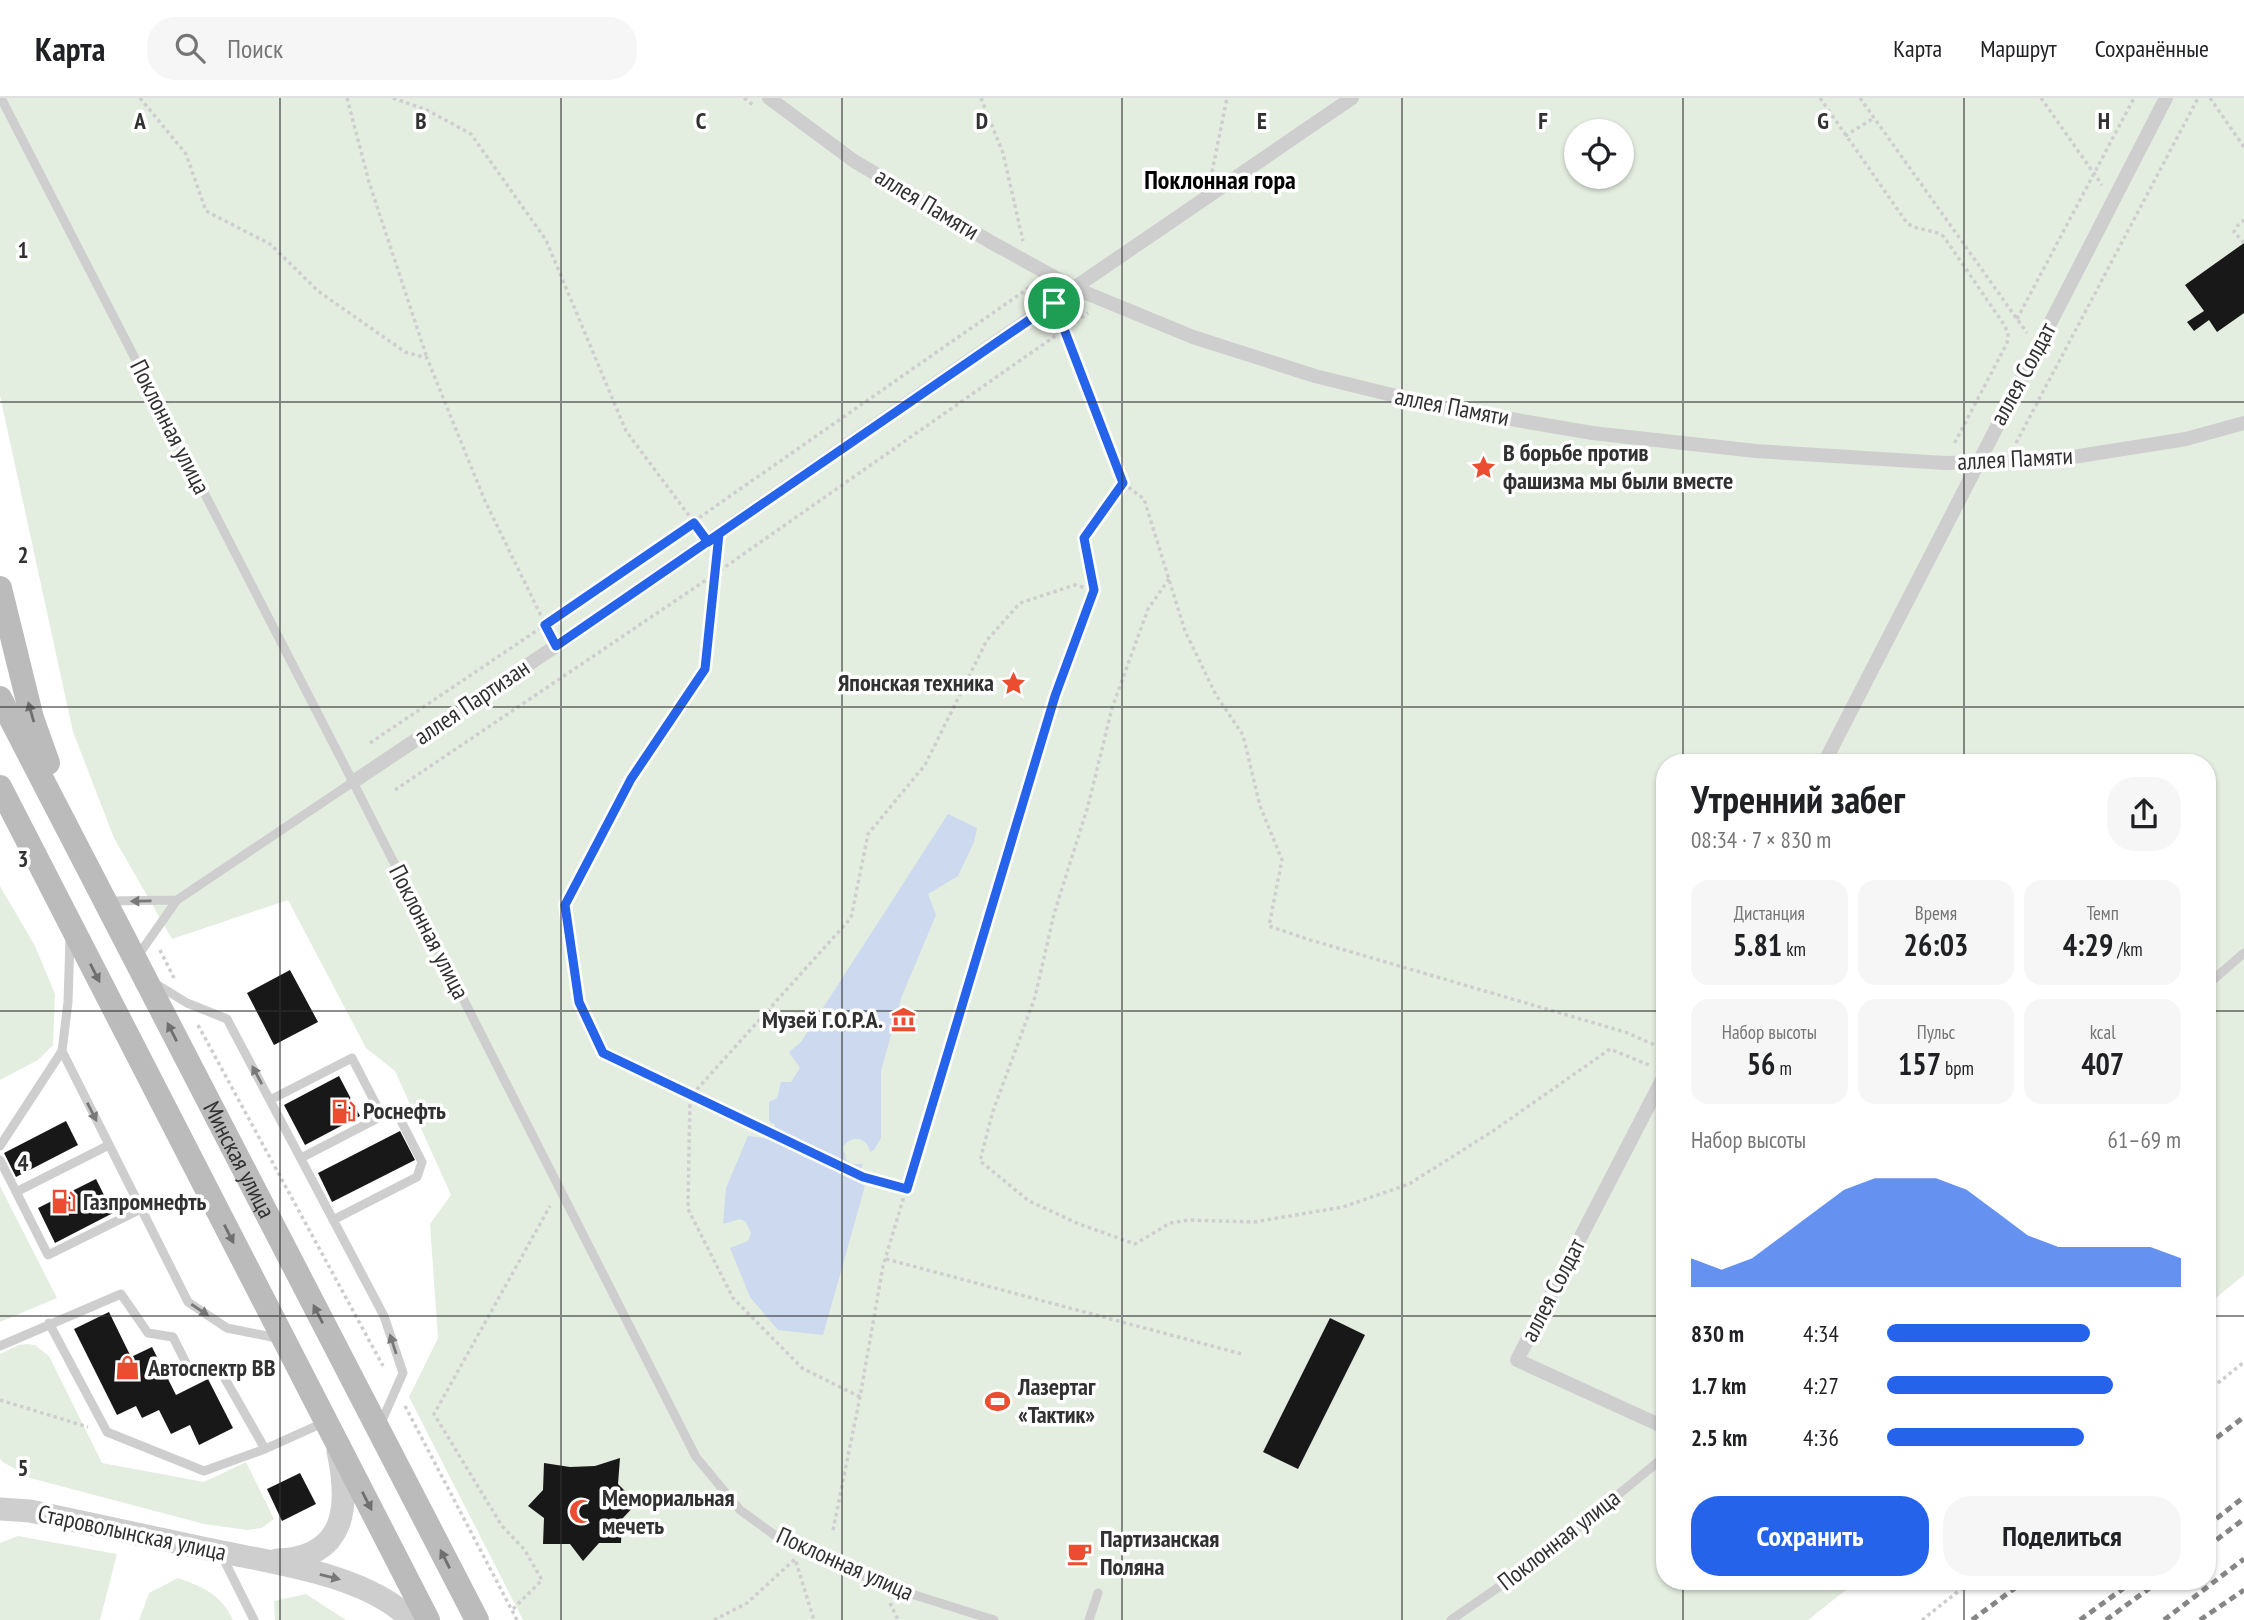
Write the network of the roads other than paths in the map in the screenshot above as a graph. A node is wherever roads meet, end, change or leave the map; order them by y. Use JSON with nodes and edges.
{"nodes":[{"id":1,"x":2,"y":98,"type":"edge"},
{"id":2,"x":769,"y":98,"type":"edge"},
{"id":3,"x":1352,"y":98,"type":"edge"},
{"id":4,"x":2166,"y":98,"type":"edge"},
{"id":5,"x":1074,"y":288,"type":"junction"},
{"id":6,"x":2244,"y":423,"type":"edge"},
{"id":7,"x":1976,"y":463,"type":"junction"},
{"id":8,"x":0,"y":588,"type":"edge"},
{"id":9,"x":0,"y":698,"type":"edge"},
{"id":10,"x":1829,"y":754,"type":"edge"},
{"id":11,"x":353,"y":782,"type":"junction"},
{"id":12,"x":0,"y":787,"type":"edge"},
{"id":13,"x":0,"y":816,"type":"edge"},
{"id":14,"x":76,"y":846,"type":"junction"},
{"id":15,"x":42,"y":869,"type":"junction"},
{"id":16,"x":177,"y":900,"type":"junction"},
{"id":17,"x":105,"y":901,"type":"junction"},
{"id":18,"x":70,"y":926,"type":"junction"},
{"id":19,"x":2244,"y":953,"type":"edge"},
{"id":20,"x":139,"y":968,"type":"junction"},
{"id":21,"x":2216,"y":977,"type":"edge"},
{"id":22,"x":62,"y":1051,"type":"junction"},
{"id":23,"x":1656,"y":1078,"type":"edge"},
{"id":24,"x":270,"y":1100,"type":"junction"},
{"id":25,"x":382,"y":1116,"type":"junction"},
{"id":26,"x":109,"y":1145,"type":"junction"},
{"id":27,"x":0,"y":1146,"type":"edge"},
{"id":28,"x":301,"y":1158,"type":"junction"},
{"id":29,"x":0,"y":1160,"type":"edge"},
{"id":30,"x":16,"y":1192,"type":"junction"},
{"id":31,"x":141,"y":1209,"type":"junction"},
{"id":32,"x":333,"y":1220,"type":"junction"},
{"id":33,"x":49,"y":1323,"type":"junction"},
{"id":34,"x":283,"y":1339,"type":"junction"},
{"id":35,"x":0,"y":1346,"type":"edge"},
{"id":36,"x":1656,"y":1423,"type":"edge"},
{"id":37,"x":378,"y":1430,"type":"junction"},
{"id":38,"x":331,"y":1431,"type":"junction"},
{"id":39,"x":265,"y":1449,"type":"junction"},
{"id":40,"x":1656,"y":1464,"type":"edge"},
{"id":41,"x":0,"y":1509,"type":"edge"},
{"id":42,"x":220,"y":1552,"type":"junction"},
{"id":43,"x":264,"y":1561,"type":"junction"},
{"id":44,"x":1098,"y":1593,"type":"dead end"},
{"id":45,"x":254,"y":1620,"type":"edge"},
{"id":46,"x":411,"y":1620,"type":"edge"},
{"id":47,"x":428,"y":1620,"type":"edge"},
{"id":48,"x":477,"y":1620,"type":"edge"},
{"id":49,"x":994,"y":1620,"type":"edge"},
{"id":50,"x":1089,"y":1620,"type":"edge"},
{"id":51,"x":1451,"y":1620,"type":"edge"}],
"edges":[{"from":1,"to":11,"type":"lane","name":"Поклонная улица"},
{"from":2,"to":5,"type":"street","name":"аллея Памяти"},
{"from":3,"to":5,"type":"street","name":"аллея Партизан"},
{"from":4,"to":7,"type":"street","name":"аллея Солдат"},
{"from":5,"to":7,"type":"street","name":"аллея Памяти"},
{"from":5,"to":11,"type":"street","name":"аллея Партизан"},
{"from":6,"to":7,"type":"street","name":"аллея Памяти"},
{"from":7,"to":10,"type":"street","name":"аллея Солдат"},
{"from":14,"to":8,"type":"main road","one_way":true},
{"from":9,"to":14,"type":"main road","name":"Минская улица"},
{"from":11,"to":16,"type":"lane"},
{"from":11,"to":49,"type":"lane","name":"Поклонная улица"},
{"from":12,"to":15,"type":"main road","name":"Минская улица"},
{"from":13,"to":15,"type":"main road"},
{"from":14,"to":17,"type":"main road","name":"Минская улица"},
{"from":15,"to":18,"type":"main road","name":"Минская улица"},
{"from":16,"to":17,"type":"lane","one_way":true},
{"from":16,"to":20,"type":"lane"},
{"from":17,"to":20,"type":"main road","name":"Минская улица"},
{"from":18,"to":22,"type":"lane"},
{"from":18,"to":34,"type":"main road","name":"Минская улица","one_way":true},
{"from":19,"to":21,"type":"lane"},
{"from":24,"to":20,"type":"lane","one_way":true},
{"from":37,"to":20,"type":"main road","name":"Минская улица","one_way":true},
{"from":22,"to":26,"type":"lane","one_way":true},
{"from":22,"to":27,"type":"lane"},
{"from":23,"to":36,"type":"street","name":"аллея Солдат"},
{"from":24,"to":25,"type":"lane"},
{"from":24,"to":28,"type":"lane"},
{"from":25,"to":28,"type":"lane"},
{"from":25,"to":32,"type":"lane"},
{"from":26,"to":30,"type":"lane"},
{"from":26,"to":31,"type":"lane"},
{"from":28,"to":32,"type":"lane"},
{"from":29,"to":30,"type":"lane"},
{"from":30,"to":31,"type":"lane"},
{"from":31,"to":34,"type":"lane","one_way":true},
{"from":37,"to":32,"type":"lane","one_way":true},
{"from":33,"to":35,"type":"lane"},
{"from":33,"to":39,"type":"lane"},
{"from":33,"to":39,"type":"lane"},
{"from":34,"to":38,"type":"main road","name":"Минская улица"},
{"from":48,"to":37,"type":"main road","name":"Минская улица","one_way":true},
{"from":38,"to":39,"type":"lane"},
{"from":38,"to":43,"type":"street"},
{"from":38,"to":47,"type":"main road","name":"Минская улица","one_way":true},
{"from":40,"to":51,"type":"lane","name":"Поклонная улица"},
{"from":41,"to":42,"type":"street","name":"Староволынская улица"},
{"from":42,"to":43,"type":"street","name":"Староволынская улица"},
{"from":42,"to":45,"type":"lane"},
{"from":43,"to":46,"type":"street","one_way":true},
{"from":44,"to":50,"type":"lane"}]}
